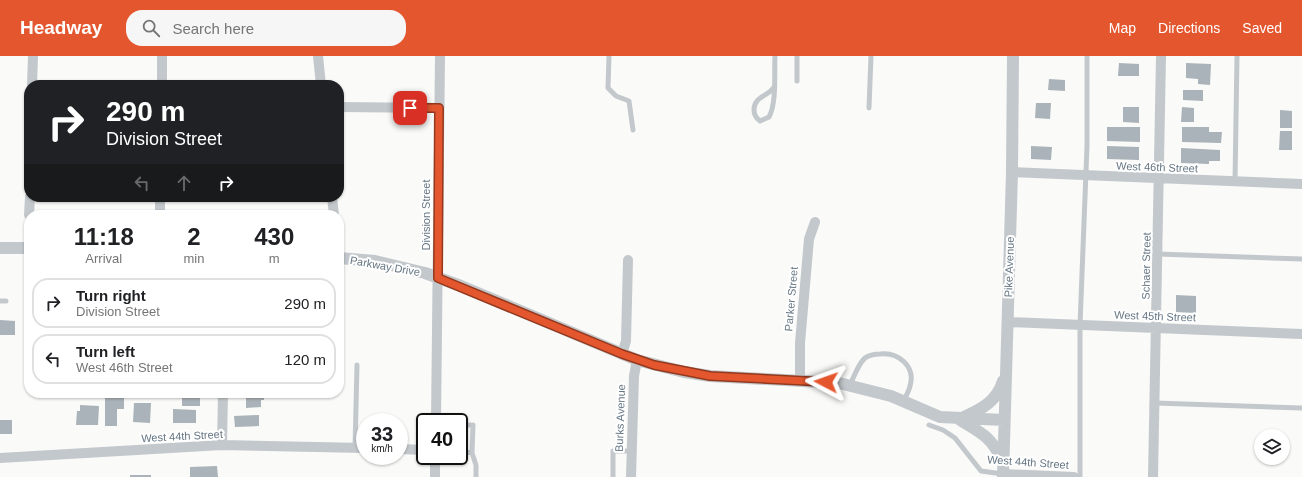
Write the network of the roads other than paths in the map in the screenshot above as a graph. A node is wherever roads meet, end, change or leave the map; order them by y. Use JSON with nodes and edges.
{"nodes":[{"id":1,"x":33,"y":56,"type":"edge"},
{"id":2,"x":162,"y":56,"type":"edge"},
{"id":3,"x":318,"y":56,"type":"edge"},
{"id":4,"x":440,"y":56,"type":"edge"},
{"id":5,"x":609,"y":56,"type":"edge"},
{"id":6,"x":775,"y":56,"type":"edge"},
{"id":7,"x":797,"y":56,"type":"edge"},
{"id":8,"x":872,"y":56,"type":"edge"},
{"id":9,"x":1014,"y":56,"type":"edge"},
{"id":10,"x":1087,"y":56,"type":"edge"},
{"id":11,"x":1161,"y":56,"type":"edge"},
{"id":12,"x":1237,"y":56,"type":"edge"},
{"id":13,"x":32,"y":80,"type":"edge"},
{"id":14,"x":162,"y":80,"type":"edge"},
{"id":15,"x":320,"y":80,"type":"edge"},
{"id":16,"x":797,"y":81,"type":"dead end"},
{"id":17,"x":774,"y":87,"type":"junction"},
{"id":18,"x":344,"y":107,"type":"edge"},
{"id":19,"x":439,"y":108,"type":"junction"},
{"id":20,"x":869,"y":108,"type":"dead end"},
{"id":21,"x":633,"y":130,"type":"dead end"},
{"id":22,"x":1012,"y":172,"type":"junction"},
{"id":23,"x":1086,"y":176,"type":"junction"},
{"id":24,"x":1160,"y":179,"type":"junction"},
{"id":25,"x":1235,"y":182,"type":"junction"},
{"id":26,"x":1302,"y":184,"type":"edge"},
{"id":27,"x":815,"y":222,"type":"dead end"},
{"id":28,"x":0,"y":248,"type":"edge"},
{"id":29,"x":24,"y":248,"type":"edge"},
{"id":30,"x":1158,"y":254,"type":"junction"},
{"id":31,"x":344,"y":259,"type":"edge"},
{"id":32,"x":1302,"y":259,"type":"edge"},
{"id":33,"x":628,"y":260,"type":"dead end"},
{"id":34,"x":438,"y":278,"type":"junction"},
{"id":35,"x":0,"y":301,"type":"edge"},
{"id":36,"x":6,"y":301,"type":"dead end"},
{"id":37,"x":1007,"y":322,"type":"junction"},
{"id":38,"x":1080,"y":325,"type":"junction"},
{"id":39,"x":1156,"y":328,"type":"junction"},
{"id":40,"x":1302,"y":334,"type":"edge"},
{"id":41,"x":622,"y":354,"type":"junction"},
{"id":42,"x":637,"y":360,"type":"junction"},
{"id":43,"x":357,"y":365,"type":"dead end"},
{"id":44,"x":1005,"y":373,"type":"junction"},
{"id":45,"x":800,"y":381,"type":"junction"},
{"id":46,"x":850,"y":385,"type":"junction"},
{"id":47,"x":223,"y":398,"type":"edge"},
{"id":48,"x":904,"y":400,"type":"junction"},
{"id":49,"x":1155,"y":403,"type":"junction"},
{"id":50,"x":1302,"y":408,"type":"edge"},
{"id":51,"x":359,"y":413,"type":"edge"},
{"id":52,"x":436,"y":413,"type":"edge"},
{"id":53,"x":959,"y":419,"type":"junction"},
{"id":54,"x":1004,"y":420,"type":"junction"},
{"id":55,"x":468,"y":425,"type":"edge"},
{"id":56,"x":929,"y":425,"type":"dead end"},
{"id":57,"x":222,"y":445,"type":"junction"},
{"id":58,"x":356,"y":448,"type":"edge"},
{"id":59,"x":631,"y":451,"type":"junction"},
{"id":60,"x":468,"y":452,"type":"edge"},
{"id":61,"x":472,"y":453,"type":"junction"},
{"id":62,"x":0,"y":458,"type":"edge"},
{"id":63,"x":1002,"y":459,"type":"junction"},
{"id":64,"x":435,"y":465,"type":"edge"},
{"id":65,"x":1003,"y":475,"type":"edge"},
{"id":66,"x":435,"y":477,"type":"edge"},
{"id":67,"x":476,"y":477,"type":"edge"},
{"id":68,"x":613,"y":477,"type":"edge"},
{"id":69,"x":630,"y":477,"type":"edge"},
{"id":70,"x":1074,"y":477,"type":"edge"},
{"id":71,"x":1080,"y":477,"type":"edge"},
{"id":72,"x":1154,"y":477,"type":"edge"}],
"edges":[{"from":1,"to":13,"type":"street"},
{"from":2,"to":14,"type":"street"},
{"from":3,"to":15,"type":"street"},
{"from":4,"to":19,"type":"street","name":"Division Street"},
{"from":5,"to":21,"type":"lane"},
{"from":6,"to":17,"type":"lane"},
{"from":7,"to":16,"type":"lane"},
{"from":8,"to":20,"type":"lane"},
{"from":9,"to":22,"type":"street","name":"Pike Avenue"},
{"from":10,"to":23,"type":"lane"},
{"from":11,"to":24,"type":"street","name":"Schaer Street"},
{"from":12,"to":25,"type":"lane"},
{"from":17,"to":17,"type":"lane"},
{"from":18,"to":19,"type":"street"},
{"from":19,"to":34,"type":"street","name":"Division Street"},
{"from":22,"to":23,"type":"street","name":"West 46th Street"},
{"from":22,"to":37,"type":"street","name":"Pike Avenue"},
{"from":23,"to":24,"type":"street","name":"West 46th Street"},
{"from":23,"to":38,"type":"lane"},
{"from":24,"to":25,"type":"street","name":"West 46th Street"},
{"from":24,"to":30,"type":"street","name":"Schaer Street"},
{"from":25,"to":26,"type":"street","name":"West 46th Street"},
{"from":27,"to":45,"type":"street","name":"Parker Street"},
{"from":28,"to":29,"type":"street"},
{"from":30,"to":32,"type":"lane"},
{"from":30,"to":39,"type":"street","name":"Schaer Street"},
{"from":31,"to":34,"type":"street","name":"Parkway Drive"},
{"from":33,"to":41,"type":"street"},
{"from":34,"to":41,"type":"street","name":"Parkway Drive"},
{"from":34,"to":52,"type":"street","name":"Division Street"},
{"from":35,"to":36,"type":"lane"},
{"from":37,"to":38,"type":"street","name":"West 45th Street"},
{"from":37,"to":44,"type":"street","name":"Pike Avenue"},
{"from":38,"to":39,"type":"street","name":"West 45th Street"},
{"from":38,"to":71,"type":"lane"},
{"from":39,"to":40,"type":"street","name":"West 45th Street"},
{"from":39,"to":49,"type":"street","name":"Schaer Street"},
{"from":41,"to":42,"type":"street","name":"Parkway Drive"},
{"from":42,"to":45,"type":"street","name":"Parkway Drive"},
{"from":42,"to":59,"type":"street","name":"Burks Avenue"},
{"from":43,"to":51,"type":"lane"},
{"from":44,"to":53,"type":"street"},
{"from":44,"to":54,"type":"street","name":"Pike Avenue"},
{"from":45,"to":46,"type":"street","name":"Parkway Drive"},
{"from":46,"to":48,"type":"street","name":"Parkway Drive"},
{"from":46,"to":48,"type":"lane"},
{"from":47,"to":57,"type":"street"},
{"from":48,"to":53,"type":"street","name":"Parkway Drive"},
{"from":49,"to":50,"type":"lane"},
{"from":49,"to":72,"type":"street","name":"Schaer Street"},
{"from":53,"to":54,"type":"street","name":"Parkway Drive"},
{"from":53,"to":63,"type":"street","name":"Parkway Drive"},
{"from":54,"to":63,"type":"street","name":"Pike Avenue"},
{"from":55,"to":61,"type":"lane"},
{"from":56,"to":65,"type":"lane","name":"West 44th Street"},
{"from":57,"to":58,"type":"street","name":"West 44th Street"},
{"from":57,"to":62,"type":"street","name":"West 44th Street"},
{"from":59,"to":68,"type":"lane"},
{"from":59,"to":69,"type":"street","name":"Burks Avenue"},
{"from":60,"to":61,"type":"lane"},
{"from":61,"to":67,"type":"lane"},
{"from":63,"to":65,"type":"street","name":"Pike Avenue"},
{"from":64,"to":66,"type":"street"},
{"from":65,"to":70,"type":"street","name":"West 44th Street"}]}
